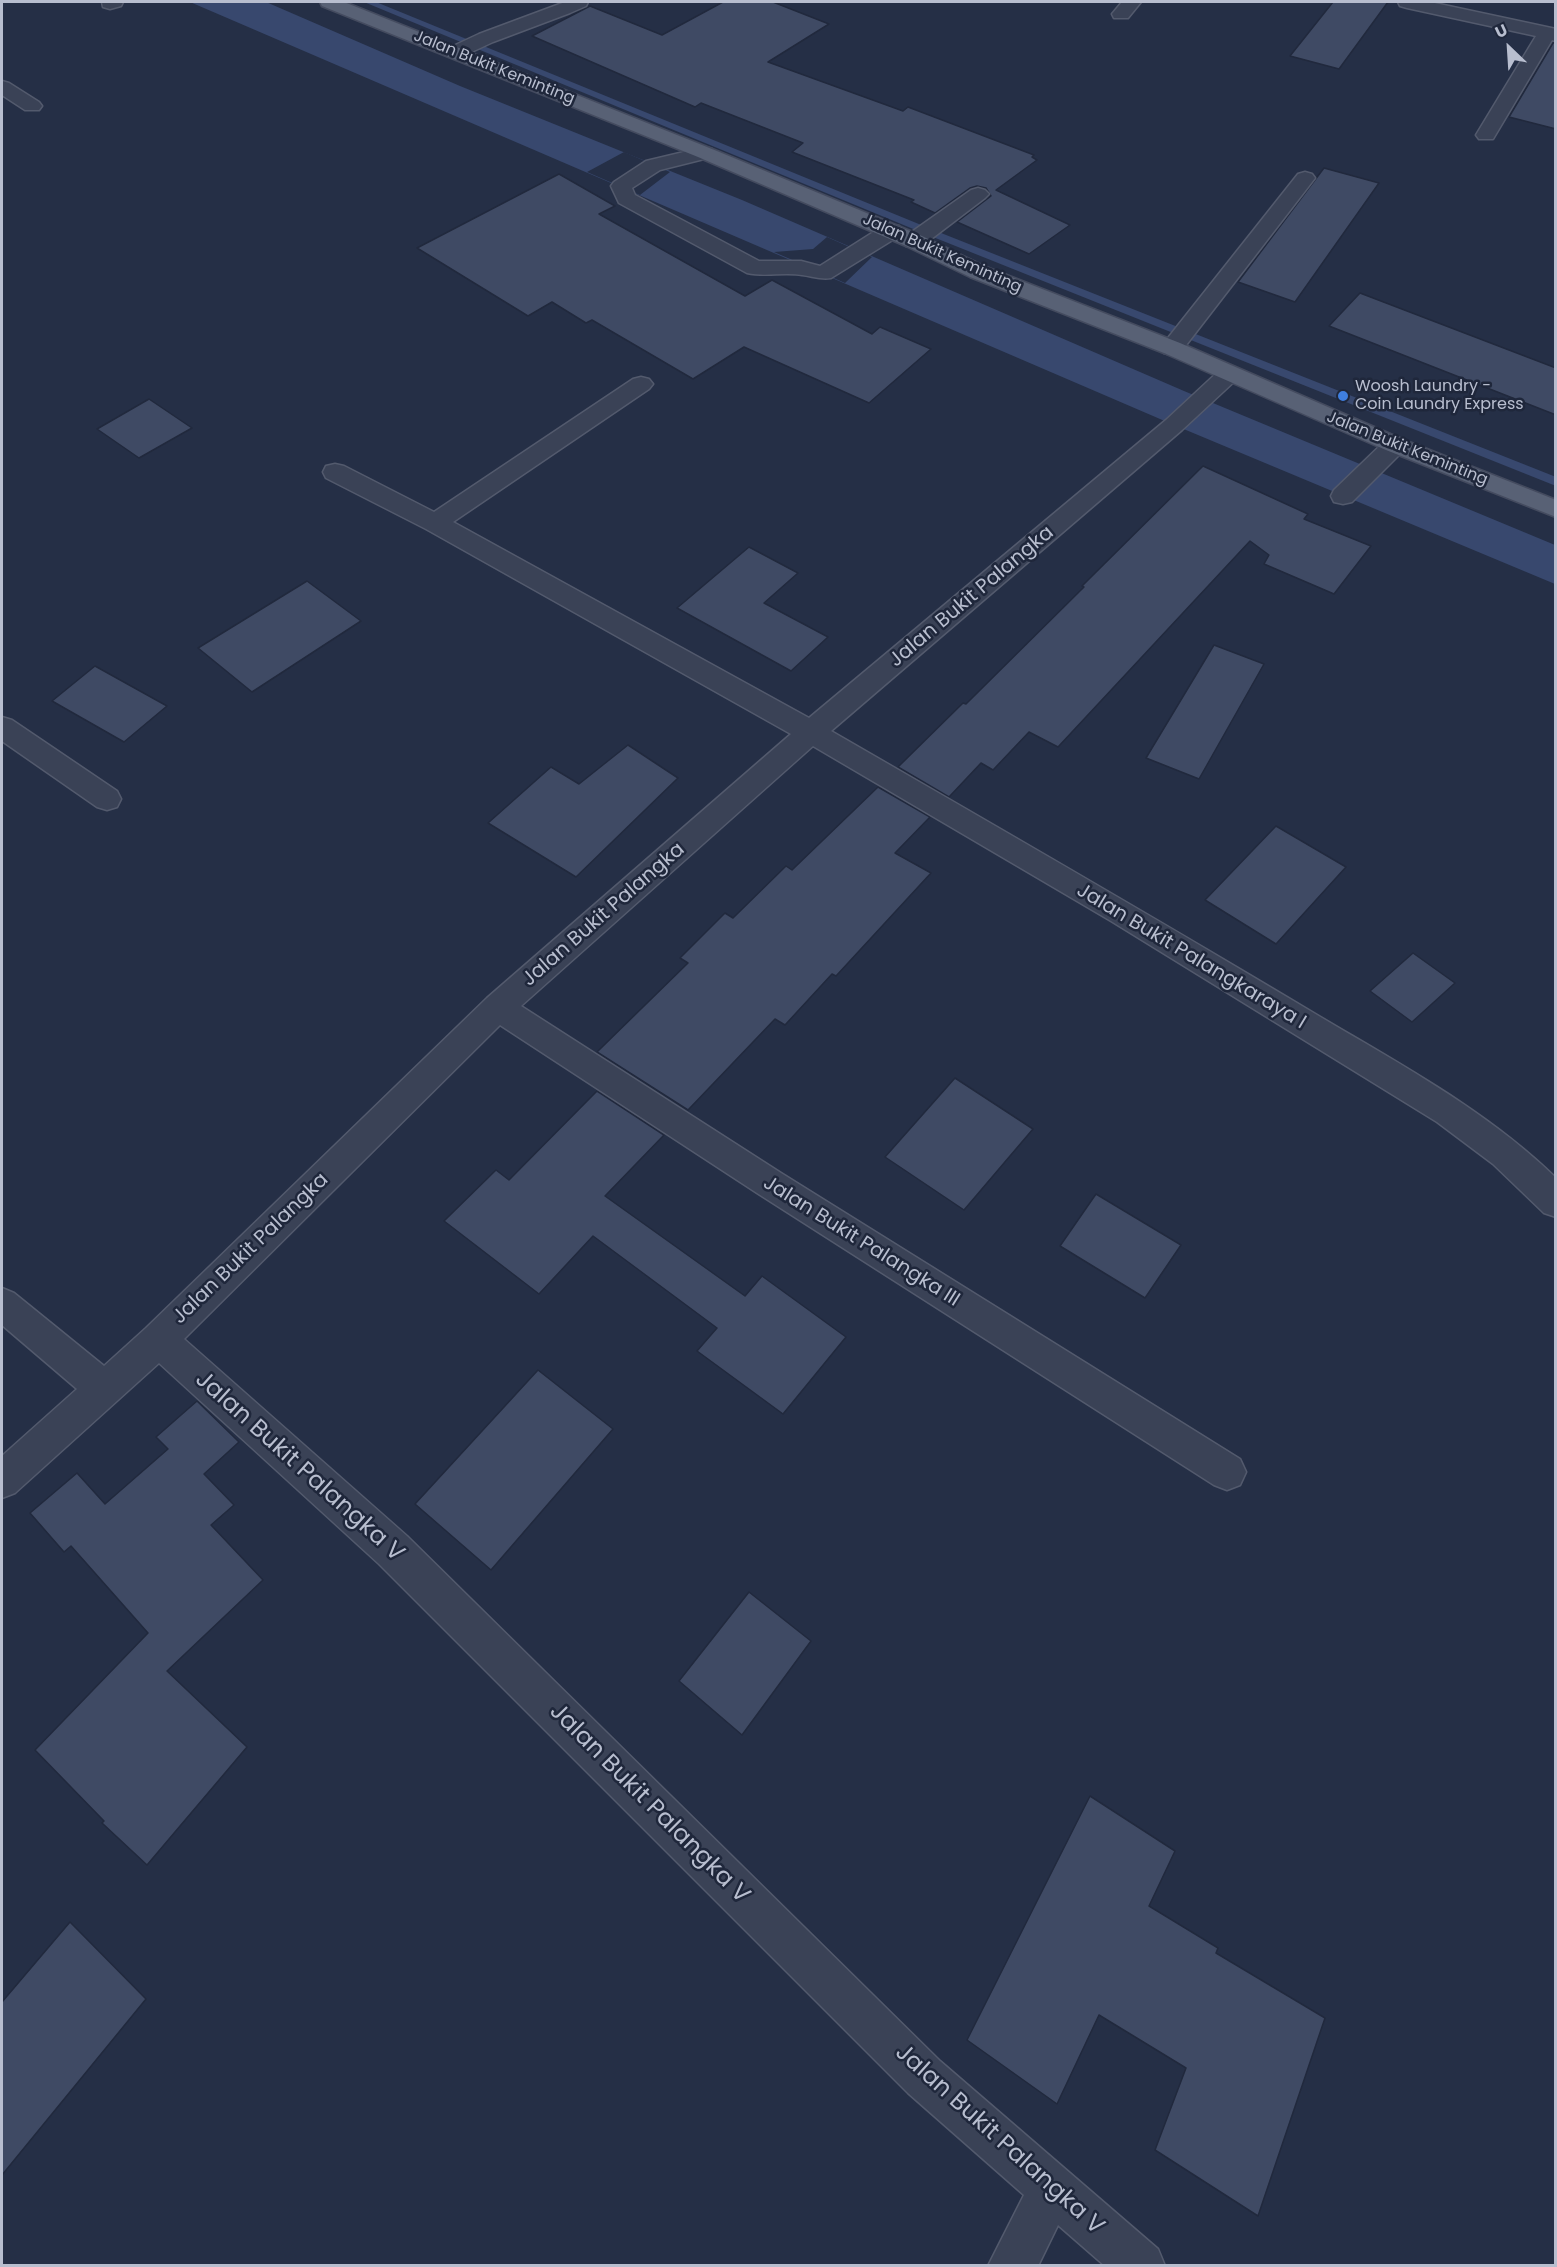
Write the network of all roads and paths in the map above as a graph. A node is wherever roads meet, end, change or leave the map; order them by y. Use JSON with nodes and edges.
{"nodes":[{"id":1,"x":329,"y":2,"type":"edge"},
{"id":2,"x":579,"y":2,"type":"edge"},
{"id":3,"x":1407,"y":2,"type":"edge"},
{"id":4,"x":1551,"y":34,"type":"edge"},
{"id":5,"x":456,"y":52,"type":"junction"},
{"id":6,"x":2,"y":87,"type":"edge"},
{"id":7,"x":32,"y":106,"type":"dead end"},
{"id":8,"x":1486,"y":135,"type":"dead end"},
{"id":9,"x":705,"y":153,"type":"junction"},
{"id":10,"x":1305,"y":178,"type":"dead end"},
{"id":11,"x":978,"y":194,"type":"dead end"},
{"id":12,"x":891,"y":231,"type":"junction"},
{"id":13,"x":914,"y":241,"type":"junction"},
{"id":14,"x":1172,"y":348,"type":"junction"},
{"id":15,"x":1229,"y":375,"type":"junction"},
{"id":16,"x":641,"y":384,"type":"dead end"},
{"id":17,"x":1395,"y":445,"type":"junction"},
{"id":18,"x":335,"y":472,"type":"dead end"},
{"id":19,"x":1344,"y":496,"type":"dead end"},
{"id":20,"x":1556,"y":509,"type":"edge"},
{"id":21,"x":435,"y":523,"type":"junction"},
{"id":22,"x":2,"y":727,"type":"edge"},
{"id":23,"x":811,"y":732,"type":"junction"},
{"id":24,"x":107,"y":798,"type":"dead end"},
{"id":25,"x":498,"y":1007,"type":"junction"},
{"id":26,"x":1556,"y":1202,"type":"edge"},
{"id":27,"x":2,"y":1304,"type":"edge"},
{"id":28,"x":159,"y":1340,"type":"junction"},
{"id":29,"x":105,"y":1389,"type":"junction"},
{"id":30,"x":1227,"y":1472,"type":"dead end"},
{"id":31,"x":2,"y":1480,"type":"edge"},
{"id":32,"x":1052,"y":2189,"type":"junction"},
{"id":33,"x":1012,"y":2265,"type":"edge"},
{"id":34,"x":1141,"y":2265,"type":"edge"}],
"edges":[{"from":1,"to":5,"type":"main road","name":"Jalan Bukit Keminting"},
{"from":2,"to":5,"type":"street"},
{"from":3,"to":4,"type":"street"},
{"from":4,"to":8,"type":"street"},
{"from":5,"to":9,"type":"main road","name":"Jalan Bukit Keminting"},
{"from":6,"to":7,"type":"street"},
{"from":9,"to":12,"type":"main road","name":"Jalan Bukit Keminting"},
{"from":9,"to":12,"type":"street"},
{"from":10,"to":14,"type":"street"},
{"from":11,"to":13,"type":"street"},
{"from":12,"to":13,"type":"main road","name":"Jalan Bukit Keminting"},
{"from":13,"to":14,"type":"main road","name":"Jalan Bukit Keminting"},
{"from":14,"to":15,"type":"main road","name":"Jalan Bukit Keminting"},
{"from":15,"to":17,"type":"main road","name":"Jalan Bukit Keminting"},
{"from":15,"to":23,"type":"street","name":"Jalan Bukit Palangka"},
{"from":16,"to":21,"type":"street"},
{"from":17,"to":19,"type":"street"},
{"from":17,"to":20,"type":"main road","name":"Jalan Bukit Keminting"},
{"from":18,"to":21,"type":"street","name":"Jalan Bukit Palangkaraya I"},
{"from":21,"to":23,"type":"street","name":"Jalan Bukit Palangkaraya I"},
{"from":22,"to":24,"type":"street"},
{"from":23,"to":25,"type":"street","name":"Jalan Bukit Palangka"},
{"from":23,"to":26,"type":"street","name":"Jalan Bukit Palangkaraya I"},
{"from":25,"to":28,"type":"street","name":"Jalan Bukit Palangka"},
{"from":25,"to":30,"type":"street","name":"Jalan Bukit Palangka III"},
{"from":27,"to":29,"type":"street"},
{"from":28,"to":29,"type":"street","name":"Jalan Bukit Palangka"},
{"from":28,"to":32,"type":"street","name":"Jalan Bukit Palangka V"},
{"from":29,"to":31,"type":"street","name":"Jalan Bukit Palangka"},
{"from":32,"to":33,"type":"street"},
{"from":32,"to":34,"type":"street","name":"Jalan Bukit Palangka V"}]}
